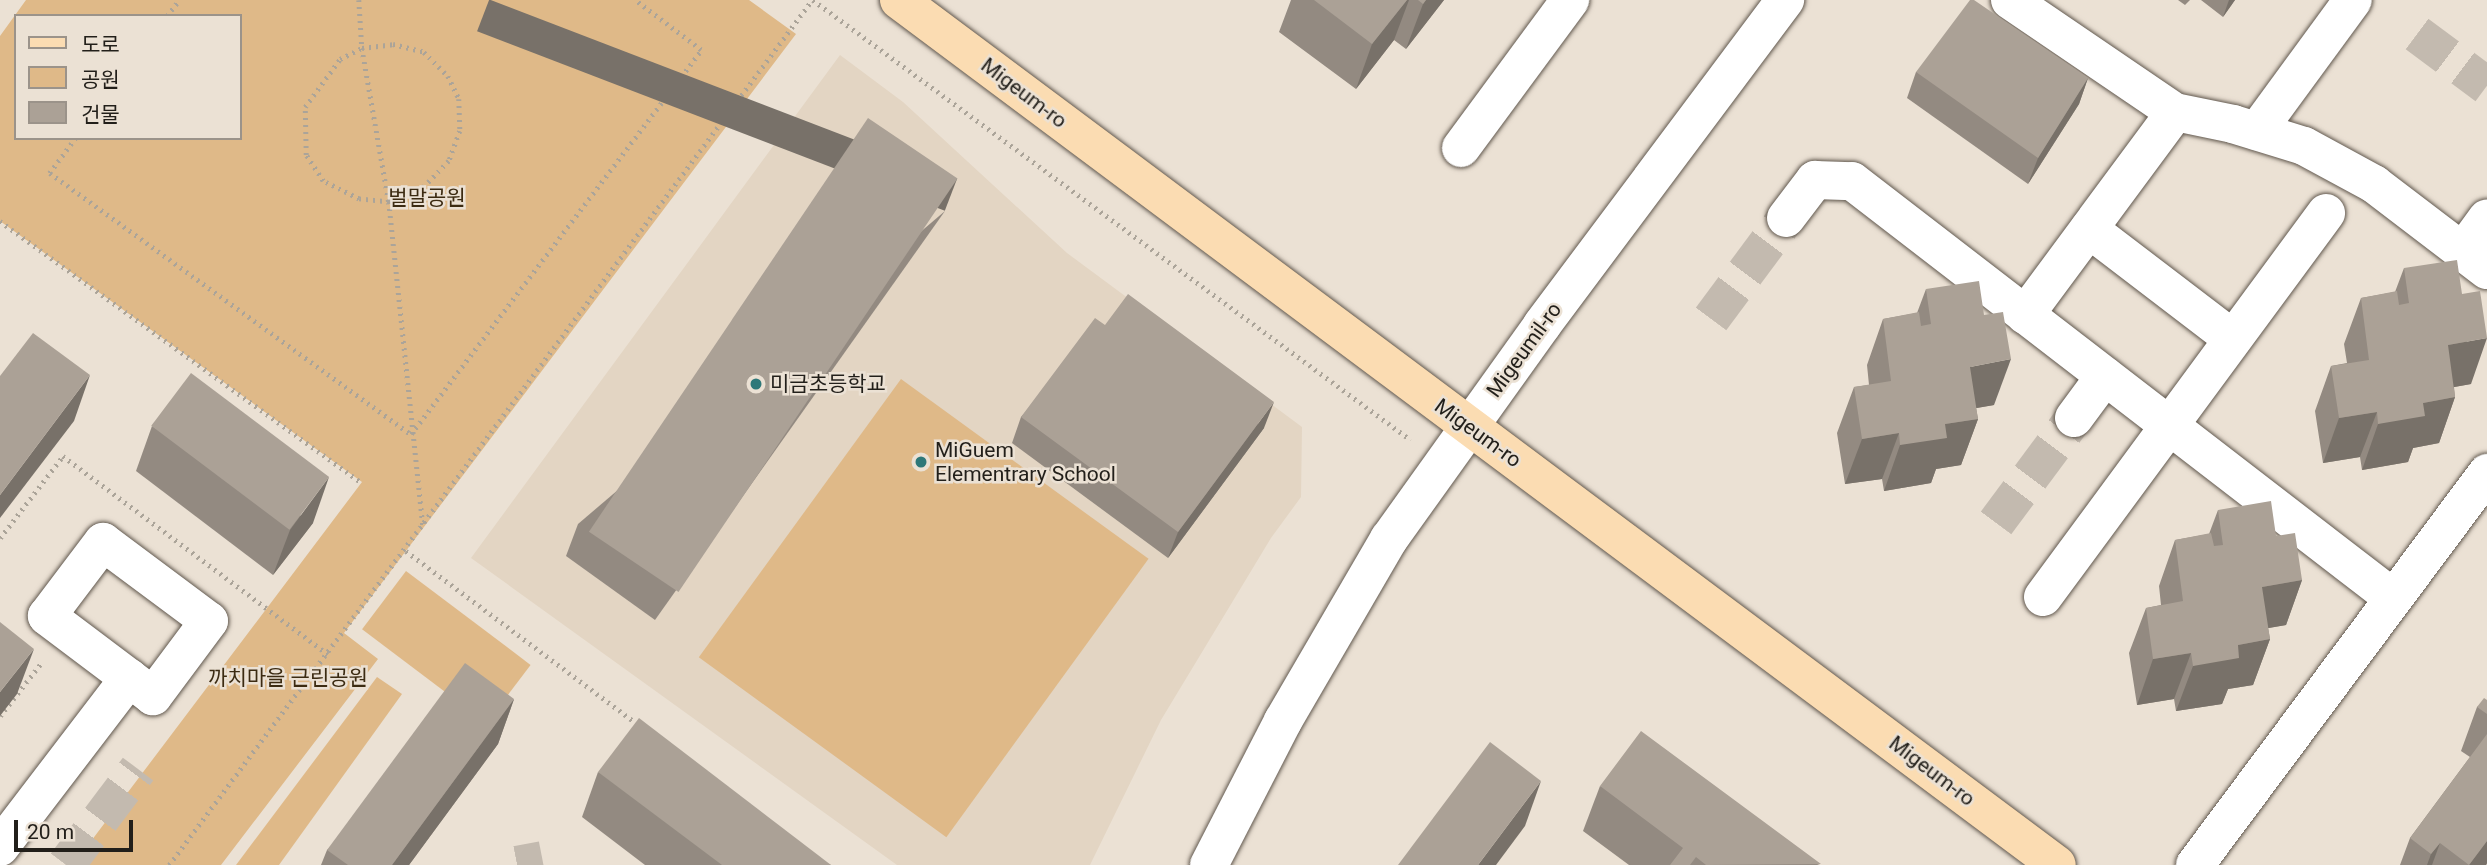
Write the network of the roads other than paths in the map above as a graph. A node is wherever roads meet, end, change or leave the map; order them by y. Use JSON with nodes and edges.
{"nodes":[{"id":1,"x":899,"y":0,"type":"edge"},
{"id":2,"x":1570,"y":0,"type":"edge"},
{"id":3,"x":1785,"y":0,"type":"edge"},
{"id":4,"x":2010,"y":0,"type":"edge"},
{"id":5,"x":2353,"y":0,"type":"edge"},
{"id":6,"x":2175,"y":112,"type":"junction"},
{"id":7,"x":2257,"y":131,"type":"junction"},
{"id":8,"x":1461,"y":148,"type":"dead end"},
{"id":9,"x":2326,"y":213,"type":"dead end"},
{"id":10,"x":1786,"y":218,"type":"tunnel mouth"},
{"id":11,"x":2487,"y":218,"type":"edge"},
{"id":12,"x":2088,"y":229,"type":"junction"},
{"id":13,"x":2475,"y":260,"type":"edge"},
{"id":14,"x":2025,"y":315,"type":"junction"},
{"id":15,"x":2233,"y":339,"type":"junction"},
{"id":16,"x":2105,"y":376,"type":"junction"},
{"id":17,"x":2074,"y":418,"type":"tunnel mouth"},
{"id":18,"x":2170,"y":426,"type":"junction"},
{"id":19,"x":1468,"y":427,"type":"junction"},
{"id":20,"x":2487,"y":473,"type":"edge"},
{"id":21,"x":2043,"y":597,"type":"dead end"},
{"id":22,"x":2393,"y":598,"type":"junction"},
{"id":23,"x":129,"y":678,"type":"dead end"},
{"id":24,"x":0,"y":847,"type":"edge"},
{"id":25,"x":1209,"y":865,"type":"edge"},
{"id":26,"x":2057,"y":865,"type":"edge"},
{"id":27,"x":2195,"y":865,"type":"edge"}],
"edges":[{"from":1,"to":19,"type":"main road","name":"Migeum-ro"},
{"from":2,"to":8,"type":"street"},
{"from":3,"to":19,"type":"street","name":"Migeumil-ro"},
{"from":4,"to":6,"type":"street"},
{"from":5,"to":7,"type":"street"},
{"from":6,"to":7,"type":"street"},
{"from":6,"to":12,"type":"street"},
{"from":7,"to":13,"type":"street"},
{"from":9,"to":15,"type":"street"},
{"from":10,"to":14,"type":"street"},
{"from":11,"to":13,"type":"street"},
{"from":12,"to":14,"type":"street"},
{"from":12,"to":15,"type":"street"},
{"from":14,"to":16,"type":"street"},
{"from":15,"to":18,"type":"street"},
{"from":16,"to":17,"type":"street"},
{"from":16,"to":18,"type":"street"},
{"from":18,"to":21,"type":"street"},
{"from":18,"to":22,"type":"street"},
{"from":19,"to":25,"type":"street","name":"Migeumil-ro"},
{"from":19,"to":26,"type":"main road","name":"Migeum-ro"},
{"from":20,"to":22,"type":"street"},
{"from":22,"to":27,"type":"street"},
{"from":23,"to":24,"type":"street"}]}
